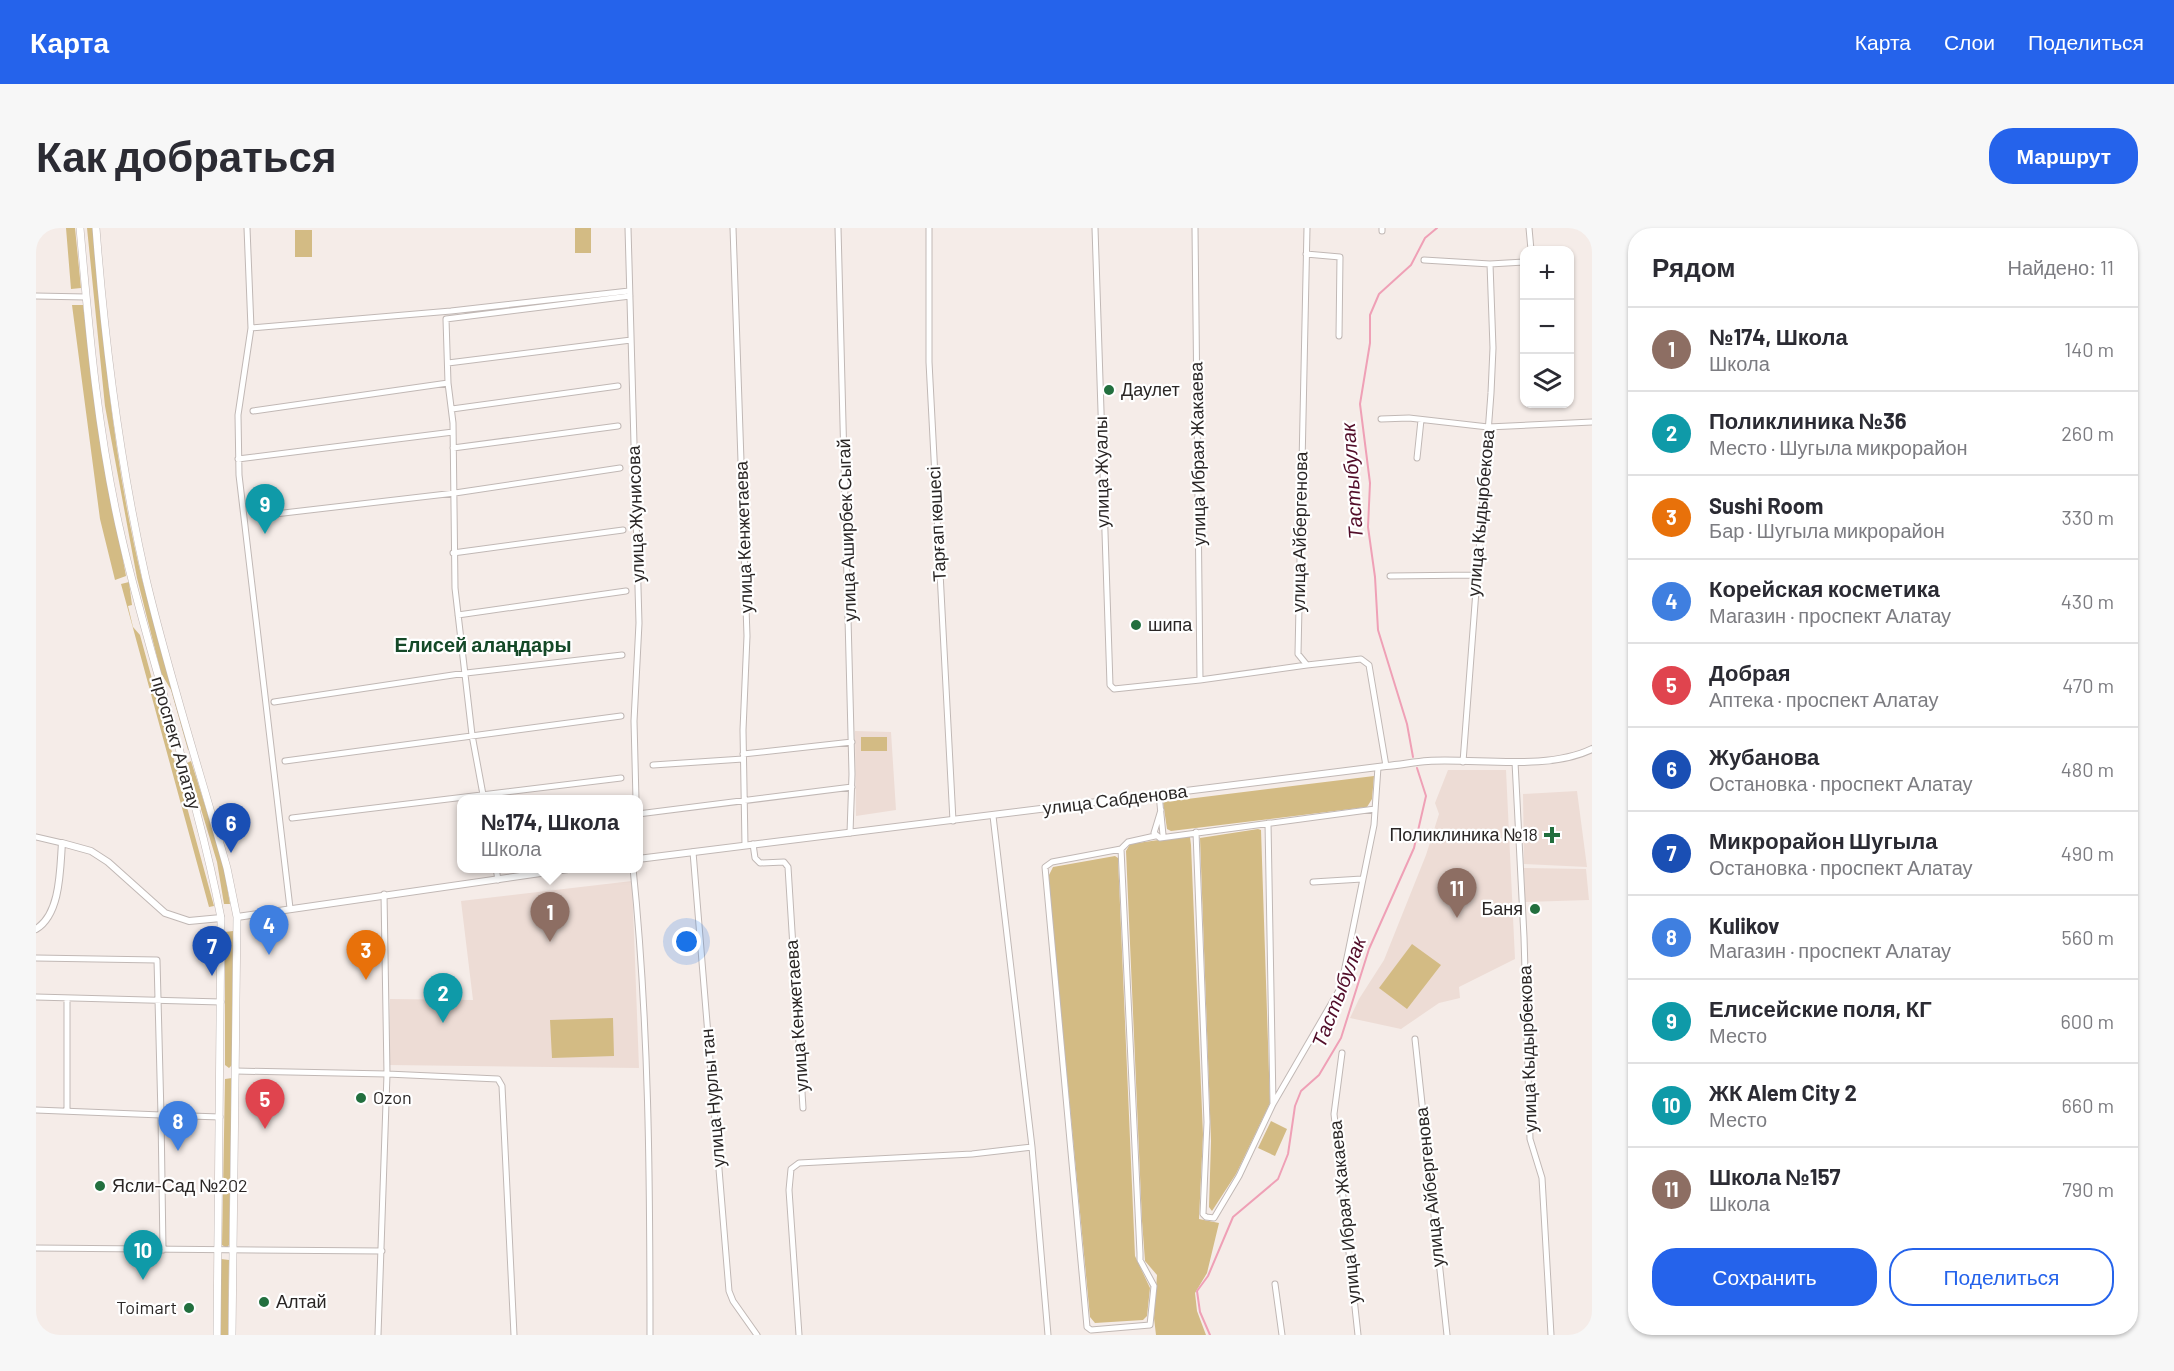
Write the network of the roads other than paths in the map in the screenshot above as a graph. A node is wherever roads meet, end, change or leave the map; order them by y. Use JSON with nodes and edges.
{"nodes":[{"id":1,"x":80,"y":228,"type":"edge"},
{"id":2,"x":96,"y":228,"type":"edge"},
{"id":3,"x":247,"y":228,"type":"edge"},
{"id":4,"x":628,"y":228,"type":"edge"},
{"id":5,"x":733,"y":228,"type":"edge"},
{"id":6,"x":838,"y":228,"type":"edge"},
{"id":7,"x":929,"y":228,"type":"edge"},
{"id":8,"x":1095,"y":228,"type":"edge"},
{"id":9,"x":1195,"y":228,"type":"edge"},
{"id":10,"x":1307,"y":228,"type":"edge"},
{"id":11,"x":1529,"y":228,"type":"edge"},
{"id":12,"x":1531,"y":246,"type":"edge"},
{"id":13,"x":1306,"y":254,"type":"junction"},
{"id":14,"x":1424,"y":260,"type":"dead end"},
{"id":15,"x":1520,"y":262,"type":"edge"},
{"id":16,"x":1490,"y":264,"type":"junction"},
{"id":17,"x":630,"y":293,"type":"junction"},
{"id":18,"x":36,"y":296,"type":"edge"},
{"id":19,"x":86,"y":297,"type":"junction"},
{"id":20,"x":251,"y":328,"type":"junction"},
{"id":21,"x":1339,"y":336,"type":"dead end"},
{"id":22,"x":631,"y":340,"type":"junction"},
{"id":23,"x":448,"y":363,"type":"junction"},
{"id":24,"x":448,"y":383,"type":"junction"},
{"id":25,"x":618,"y":386,"type":"dead end"},
{"id":26,"x":452,"y":409,"type":"junction"},
{"id":27,"x":253,"y":411,"type":"dead end"},
{"id":28,"x":1381,"y":420,"type":"dead end"},
{"id":29,"x":1421,"y":420,"type":"junction"},
{"id":30,"x":1592,"y":422,"type":"edge"},
{"id":31,"x":618,"y":426,"type":"dead end"},
{"id":32,"x":1488,"y":427,"type":"junction"},
{"id":33,"x":453,"y":432,"type":"junction"},
{"id":34,"x":453,"y":448,"type":"junction"},
{"id":35,"x":1417,"y":458,"type":"dead end"},
{"id":36,"x":238,"y":459,"type":"junction"},
{"id":37,"x":620,"y":468,"type":"dead end"},
{"id":38,"x":455,"y":493,"type":"junction"},
{"id":39,"x":275,"y":514,"type":"dead end"},
{"id":40,"x":623,"y":530,"type":"dead end"},
{"id":41,"x":453,"y":553,"type":"junction"},
{"id":42,"x":1475,"y":575,"type":"junction"},
{"id":43,"x":1390,"y":576,"type":"dead end"},
{"id":44,"x":626,"y":591,"type":"dead end"},
{"id":45,"x":458,"y":615,"type":"junction"},
{"id":46,"x":622,"y":655,"type":"dead end"},
{"id":47,"x":1307,"y":665,"type":"junction"},
{"id":48,"x":466,"y":673,"type":"junction"},
{"id":49,"x":1200,"y":680,"type":"junction"},
{"id":50,"x":274,"y":702,"type":"dead end"},
{"id":51,"x":621,"y":716,"type":"dead end"},
{"id":52,"x":472,"y":735,"type":"junction"},
{"id":53,"x":852,"y":742,"type":"junction"},
{"id":54,"x":1592,"y":750,"type":"edge"},
{"id":55,"x":195,"y":756,"type":"junction"},
{"id":56,"x":743,"y":756,"type":"junction"},
{"id":57,"x":180,"y":760,"type":"junction"},
{"id":58,"x":285,"y":761,"type":"dead end"},
{"id":59,"x":1463,"y":762,"type":"junction"},
{"id":60,"x":1515,"y":762,"type":"junction"},
{"id":61,"x":653,"y":765,"type":"dead end"},
{"id":62,"x":1386,"y":766,"type":"junction"},
{"id":63,"x":1378,"y":767,"type":"junction"},
{"id":64,"x":621,"y":778,"type":"dead end"},
{"id":65,"x":852,"y":787,"type":"junction"},
{"id":66,"x":1159,"y":794,"type":"junction"},
{"id":67,"x":482,"y":795,"type":"edge"},
{"id":68,"x":504,"y":795,"type":"edge"},
{"id":69,"x":636,"y":795,"type":"edge"},
{"id":70,"x":457,"y":801,"type":"edge"},
{"id":71,"x":744,"y":802,"type":"junction"},
{"id":72,"x":1375,"y":809,"type":"junction"},
{"id":73,"x":1161,"y":810,"type":"junction"},
{"id":74,"x":643,"y":814,"type":"edge"},
{"id":75,"x":993,"y":816,"type":"junction"},
{"id":76,"x":292,"y":818,"type":"dead end"},
{"id":77,"x":953,"y":821,"type":"junction"},
{"id":78,"x":1268,"y":823,"type":"junction"},
{"id":79,"x":1196,"y":832,"type":"junction"},
{"id":80,"x":850,"y":833,"type":"junction"},
{"id":81,"x":1163,"y":835,"type":"junction"},
{"id":82,"x":1155,"y":836,"type":"junction"},
{"id":83,"x":36,"y":837,"type":"edge"},
{"id":84,"x":62,"y":843,"type":"junction"},
{"id":85,"x":753,"y":844,"type":"junction"},
{"id":86,"x":745,"y":845,"type":"junction"},
{"id":87,"x":1121,"y":849,"type":"junction"},
{"id":88,"x":693,"y":852,"type":"junction"},
{"id":89,"x":643,"y":858,"type":"edge"},
{"id":90,"x":497,"y":873,"type":"edge"},
{"id":91,"x":543,"y":873,"type":"edge"},
{"id":92,"x":634,"y":873,"type":"edge"},
{"id":93,"x":1362,"y":879,"type":"junction"},
{"id":94,"x":498,"y":880,"type":"junction"},
{"id":95,"x":1313,"y":882,"type":"dead end"},
{"id":96,"x":384,"y":894,"type":"junction"},
{"id":97,"x":290,"y":909,"type":"junction"},
{"id":98,"x":237,"y":916,"type":"junction"},
{"id":99,"x":221,"y":918,"type":"junction"},
{"id":100,"x":36,"y":929,"type":"edge"},
{"id":101,"x":36,"y":958,"type":"edge"},
{"id":102,"x":36,"y":997,"type":"edge"},
{"id":103,"x":68,"y":998,"type":"junction"},
{"id":104,"x":159,"y":1000,"type":"junction"},
{"id":105,"x":222,"y":1002,"type":"junction"},
{"id":106,"x":1415,"y":1039,"type":"dead end"},
{"id":107,"x":1342,"y":1053,"type":"dead end"},
{"id":108,"x":221,"y":1071,"type":"junction"},
{"id":109,"x":236,"y":1071,"type":"junction"},
{"id":110,"x":387,"y":1074,"type":"junction"},
{"id":111,"x":1273,"y":1104,"type":"junction"},
{"id":112,"x":803,"y":1107,"type":"dead end"},
{"id":113,"x":36,"y":1110,"type":"edge"},
{"id":114,"x":67,"y":1111,"type":"junction"},
{"id":115,"x":161,"y":1115,"type":"junction"},
{"id":116,"x":220,"y":1117,"type":"junction"},
{"id":117,"x":1032,"y":1147,"type":"junction"},
{"id":118,"x":36,"y":1248,"type":"edge"},
{"id":119,"x":163,"y":1250,"type":"junction"},
{"id":120,"x":218,"y":1251,"type":"junction"},
{"id":121,"x":233,"y":1251,"type":"junction"},
{"id":122,"x":382,"y":1251,"type":"junction"},
{"id":123,"x":1275,"y":1284,"type":"dead end"},
{"id":124,"x":217,"y":1335,"type":"edge"},
{"id":125,"x":232,"y":1335,"type":"edge"},
{"id":126,"x":378,"y":1335,"type":"edge"},
{"id":127,"x":514,"y":1335,"type":"edge"},
{"id":128,"x":650,"y":1335,"type":"edge"},
{"id":129,"x":757,"y":1335,"type":"edge"},
{"id":130,"x":799,"y":1335,"type":"edge"},
{"id":131,"x":1048,"y":1335,"type":"edge"},
{"id":132,"x":1282,"y":1335,"type":"edge"},
{"id":133,"x":1358,"y":1335,"type":"edge"},
{"id":134,"x":1447,"y":1335,"type":"edge"},
{"id":135,"x":1551,"y":1335,"type":"edge"}],
"edges":[{"from":1,"to":19,"type":"main road","name":"проспект Алатау"},
{"from":2,"to":55,"type":"main road","name":"проспект Алатау"},
{"from":3,"to":20,"type":"street"},
{"from":4,"to":17,"type":"street","name":"улица Жунисова"},
{"from":5,"to":56,"type":"street","name":"улица Кенжетаева"},
{"from":6,"to":53,"type":"street","name":"улица Аширбек Сыгай"},
{"from":7,"to":77,"type":"street","name":"Тарғап көшесі"},
{"from":8,"to":49,"type":"street","name":"улица Жуалы"},
{"from":9,"to":49,"type":"street","name":"улица Ибрая Жакаева"},
{"from":10,"to":13,"type":"street","name":"улица Айбергенова"},
{"from":11,"to":12,"type":"street"},
{"from":13,"to":21,"type":"street"},
{"from":13,"to":47,"type":"street","name":"улица Айбергенова"},
{"from":14,"to":16,"type":"street"},
{"from":15,"to":16,"type":"street"},
{"from":16,"to":32,"type":"street","name":"улица Кыдырбекова"},
{"from":17,"to":20,"type":"street"},
{"from":17,"to":22,"type":"street","name":"улица Жунисова"},
{"from":17,"to":23,"type":"street"},
{"from":18,"to":19,"type":"street"},
{"from":19,"to":57,"type":"main road","name":"проспект Алатау"},
{"from":20,"to":36,"type":"street"},
{"from":22,"to":23,"type":"street"},
{"from":22,"to":69,"type":"street","name":"улица Жунисова"},
{"from":23,"to":24,"type":"street"},
{"from":24,"to":26,"type":"street"},
{"from":24,"to":27,"type":"street"},
{"from":25,"to":26,"type":"street"},
{"from":26,"to":33,"type":"street"},
{"from":28,"to":29,"type":"street"},
{"from":29,"to":32,"type":"street"},
{"from":29,"to":35,"type":"street"},
{"from":30,"to":32,"type":"street"},
{"from":31,"to":34,"type":"street"},
{"from":32,"to":42,"type":"street","name":"улица Кыдырбекова"},
{"from":33,"to":34,"type":"street"},
{"from":33,"to":36,"type":"street"},
{"from":34,"to":38,"type":"street"},
{"from":36,"to":97,"type":"street"},
{"from":37,"to":38,"type":"street"},
{"from":38,"to":39,"type":"street"},
{"from":38,"to":41,"type":"street"},
{"from":40,"to":41,"type":"street"},
{"from":41,"to":45,"type":"street"},
{"from":42,"to":43,"type":"street"},
{"from":42,"to":59,"type":"street","name":"улица Кыдырбекова"},
{"from":44,"to":45,"type":"street"},
{"from":45,"to":48,"type":"street"},
{"from":46,"to":48,"type":"street"},
{"from":47,"to":49,"type":"street"},
{"from":47,"to":62,"type":"street"},
{"from":48,"to":50,"type":"street"},
{"from":48,"to":52,"type":"street"},
{"from":51,"to":52,"type":"street"},
{"from":52,"to":58,"type":"street"},
{"from":52,"to":67,"type":"street"},
{"from":53,"to":56,"type":"street"},
{"from":53,"to":65,"type":"street","name":"улица Аширбек Сыгай"},
{"from":54,"to":60,"type":"street","name":"улица Сабденова"},
{"from":55,"to":57,"type":"main road"},
{"from":55,"to":98,"type":"main road","name":"проспект Алатау"},
{"from":56,"to":61,"type":"street"},
{"from":56,"to":71,"type":"street","name":"улица Кенжетаева"},
{"from":57,"to":99,"type":"main road","name":"проспект Алатау"},
{"from":59,"to":60,"type":"street","name":"улица Сабденова"},
{"from":59,"to":62,"type":"street","name":"улица Сабденова"},
{"from":60,"to":135,"type":"street","name":"улица Кыдырбекова"},
{"from":62,"to":63,"type":"street","name":"улица Сабденова"},
{"from":63,"to":66,"type":"street","name":"улица Сабденова"},
{"from":63,"to":72,"type":"street"},
{"from":64,"to":68,"type":"street"},
{"from":65,"to":71,"type":"street"},
{"from":65,"to":80,"type":"street","name":"улица Аширбек Сыгай"},
{"from":66,"to":73,"type":"street"},
{"from":66,"to":75,"type":"street","name":"улица Сабденова"},
{"from":70,"to":76,"type":"street"},
{"from":71,"to":74,"type":"street"},
{"from":71,"to":86,"type":"street","name":"улица Кенжетаева"},
{"from":72,"to":78,"type":"street"},
{"from":72,"to":93,"type":"street"},
{"from":73,"to":81,"type":"street"},
{"from":73,"to":82,"type":"street"},
{"from":75,"to":77,"type":"street","name":"улица Сабденова"},
{"from":75,"to":117,"type":"street"},
{"from":77,"to":80,"type":"street","name":"улица Сабденова"},
{"from":78,"to":79,"type":"street"},
{"from":78,"to":111,"type":"street"},
{"from":79,"to":81,"type":"street"},
{"from":79,"to":111,"type":"street"},
{"from":80,"to":85,"type":"street","name":"улица Сабденова"},
{"from":81,"to":82,"type":"street"},
{"from":82,"to":87,"type":"street"},
{"from":83,"to":84,"type":"street"},
{"from":84,"to":99,"type":"street"},
{"from":84,"to":100,"type":"street"},
{"from":85,"to":86,"type":"street","name":"улица Сабденова"},
{"from":85,"to":112,"type":"street","name":"улица Кенжетаева"},
{"from":86,"to":88,"type":"street","name":"улица Сабденова"},
{"from":87,"to":87,"type":"street"},
{"from":88,"to":89,"type":"street","name":"улица Сабденова"},
{"from":88,"to":129,"type":"street","name":"улица Нурлы тан"},
{"from":90,"to":94,"type":"street"},
{"from":91,"to":94,"type":"street"},
{"from":92,"to":128,"type":"street"},
{"from":93,"to":95,"type":"street"},
{"from":93,"to":111,"type":"street"},
{"from":94,"to":96,"type":"street"},
{"from":96,"to":97,"type":"street"},
{"from":96,"to":110,"type":"street"},
{"from":97,"to":98,"type":"street"},
{"from":98,"to":99,"type":"main road"},
{"from":98,"to":109,"type":"main road","name":"проспект Алатау"},
{"from":99,"to":105,"type":"main road","name":"проспект Алатау"},
{"from":101,"to":104,"type":"street"},
{"from":102,"to":103,"type":"street"},
{"from":103,"to":104,"type":"street"},
{"from":103,"to":114,"type":"street"},
{"from":104,"to":105,"type":"street"},
{"from":104,"to":115,"type":"street"},
{"from":105,"to":108,"type":"main road","name":"проспект Алатау"},
{"from":106,"to":134,"type":"street","name":"улица Айбергенова"},
{"from":107,"to":133,"type":"street","name":"улица Ибрая Жакаева"},
{"from":108,"to":109,"type":"main road"},
{"from":108,"to":116,"type":"main road","name":"проспект Алатау"},
{"from":109,"to":110,"type":"street"},
{"from":109,"to":121,"type":"main road","name":"проспект Алатау"},
{"from":110,"to":122,"type":"street"},
{"from":110,"to":127,"type":"street"},
{"from":113,"to":114,"type":"street"},
{"from":114,"to":115,"type":"street"},
{"from":115,"to":116,"type":"street"},
{"from":115,"to":119,"type":"street"},
{"from":116,"to":120,"type":"main road","name":"проспект Алатау"},
{"from":117,"to":130,"type":"street"},
{"from":117,"to":131,"type":"street"},
{"from":118,"to":119,"type":"street"},
{"from":119,"to":120,"type":"street"},
{"from":120,"to":121,"type":"street"},
{"from":120,"to":124,"type":"main road","name":"проспект Алатау"},
{"from":121,"to":122,"type":"street"},
{"from":121,"to":125,"type":"main road","name":"проспект Алатау"},
{"from":122,"to":126,"type":"street"},
{"from":123,"to":132,"type":"street"}]}
